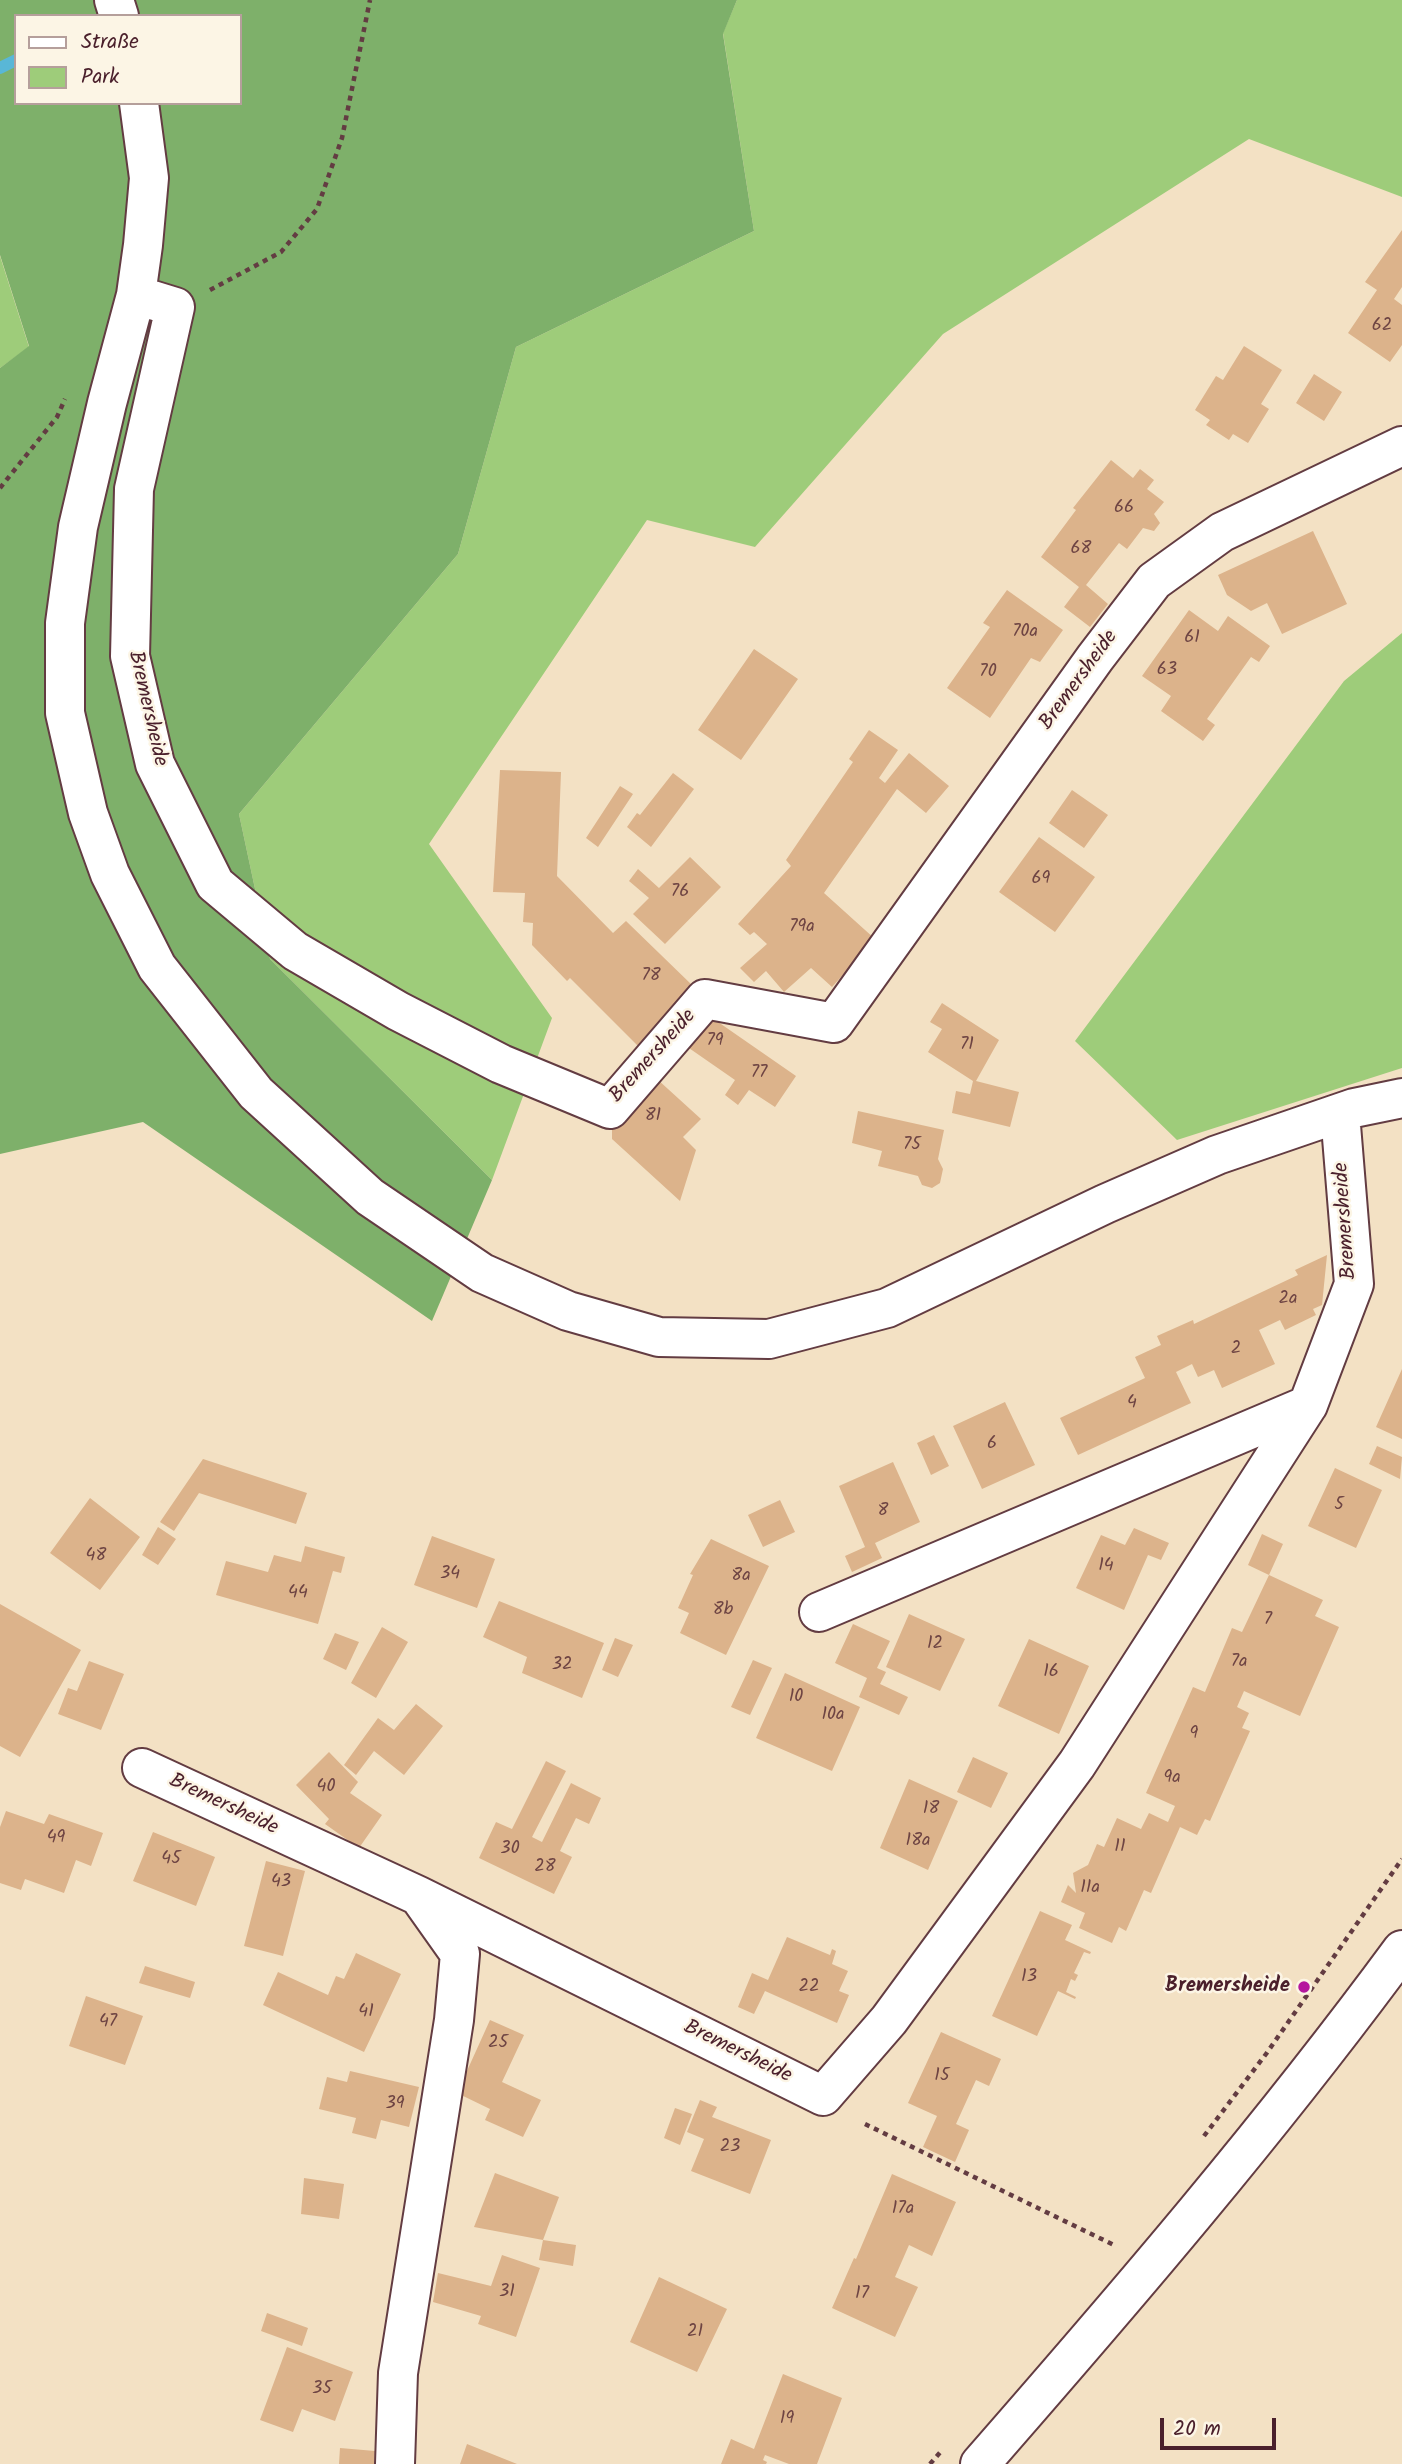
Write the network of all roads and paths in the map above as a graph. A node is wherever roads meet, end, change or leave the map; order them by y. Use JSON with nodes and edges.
{"nodes":[{"id":1,"x":370,"y":0,"type":"edge"},
{"id":2,"x":139,"y":105,"type":"edge"},
{"id":3,"x":135,"y":295,"type":"junction"},
{"id":4,"x":175,"y":307,"type":"junction"},
{"id":5,"x":1402,"y":446,"type":"edge"},
{"id":6,"x":1402,"y":1098,"type":"edge"},
{"id":7,"x":1339,"y":1113,"type":"junction"},
{"id":8,"x":1308,"y":1405,"type":"junction"},
{"id":9,"x":819,"y":1612,"type":"dead end"},
{"id":10,"x":142,"y":1768,"type":"dead end"},
{"id":11,"x":1402,"y":1859,"type":"edge"},
{"id":12,"x":419,"y":1896,"type":"junction"},
{"id":13,"x":1402,"y":1950,"type":"edge"},
{"id":14,"x":865,"y":2124,"type":"dead end"},
{"id":15,"x":1200,"y":2140,"type":"dead end"},
{"id":16,"x":1119,"y":2248,"type":"dead end"},
{"id":17,"x":948,"y":2443,"type":"dead end"},
{"id":18,"x":396,"y":2464,"type":"edge"},
{"id":19,"x":930,"y":2464,"type":"edge"},
{"id":20,"x":980,"y":2464,"type":"edge"}],
"edges":[{"from":1,"to":4,"type":"path"},
{"from":2,"to":3,"type":"street"},
{"from":3,"to":4,"type":"street"},
{"from":3,"to":7,"type":"street"},
{"from":4,"to":5,"type":"street","name":"Bremersheide"},
{"from":6,"to":7,"type":"street"},
{"from":7,"to":8,"type":"street","name":"Bremersheide"},
{"from":8,"to":9,"type":"street"},
{"from":8,"to":12,"type":"street","name":"Bremersheide"},
{"from":10,"to":12,"type":"street","name":"Bremersheide"},
{"from":11,"to":15,"type":"path"},
{"from":12,"to":18,"type":"street","name":"Bremersheide"},
{"from":13,"to":20,"type":"street"},
{"from":14,"to":16,"type":"path"},
{"from":17,"to":19,"type":"path"}]}
